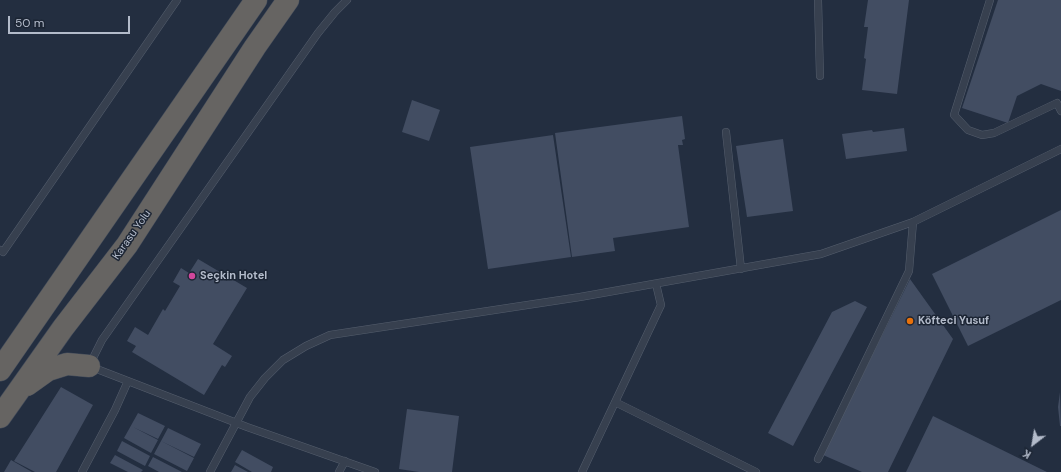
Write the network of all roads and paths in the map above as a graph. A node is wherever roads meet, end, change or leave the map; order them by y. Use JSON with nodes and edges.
{"nodes":[{"id":1,"x":177,"y":0,"type":"edge"},
{"id":2,"x":252,"y":0,"type":"edge"},
{"id":3,"x":256,"y":0,"type":"edge"},
{"id":4,"x":288,"y":0,"type":"edge"},
{"id":5,"x":299,"y":0,"type":"edge"},
{"id":6,"x":347,"y":0,"type":"edge"},
{"id":7,"x":818,"y":0,"type":"edge"},
{"id":8,"x":990,"y":0,"type":"edge"},
{"id":9,"x":242,"y":22,"type":"junction"},
{"id":10,"x":255,"y":47,"type":"junction"},
{"id":11,"x":820,"y":76,"type":"dead end"},
{"id":12,"x":1061,"y":111,"type":"edge"},
{"id":13,"x":726,"y":132,"type":"dead end"},
{"id":14,"x":1061,"y":150,"type":"edge"},
{"id":15,"x":913,"y":222,"type":"junction"},
{"id":16,"x":0,"y":250,"type":"edge"},
{"id":17,"x":741,"y":269,"type":"junction"},
{"id":18,"x":656,"y":284,"type":"junction"},
{"id":19,"x":88,"y":366,"type":"junction"},
{"id":20,"x":0,"y":370,"type":"edge"},
{"id":21,"x":128,"y":381,"type":"junction"},
{"id":22,"x":17,"y":391,"type":"junction"},
{"id":23,"x":616,"y":402,"type":"junction"},
{"id":24,"x":0,"y":417,"type":"edge"},
{"id":25,"x":236,"y":423,"type":"junction"},
{"id":26,"x":818,"y":459,"type":"dead end"},
{"id":27,"x":345,"y":461,"type":"junction"},
{"id":28,"x":82,"y":472,"type":"edge"},
{"id":29,"x":210,"y":472,"type":"edge"},
{"id":30,"x":339,"y":472,"type":"edge"},
{"id":31,"x":375,"y":472,"type":"edge"},
{"id":32,"x":582,"y":472,"type":"edge"},
{"id":33,"x":756,"y":472,"type":"edge"}],
"edges":[{"from":1,"to":16,"type":"lane"},
{"from":2,"to":9,"type":"highway"},
{"from":3,"to":9,"type":"highway"},
{"from":4,"to":10,"type":"highway"},
{"from":5,"to":10,"type":"highway"},
{"from":6,"to":19,"type":"lane"},
{"from":7,"to":11,"type":"lane"},
{"from":8,"to":12,"type":"lane"},
{"from":9,"to":20,"type":"highway"},
{"from":10,"to":22,"type":"highway","name":"Karasu Yolu"},
{"from":13,"to":17,"type":"lane"},
{"from":14,"to":15,"type":"lane"},
{"from":15,"to":17,"type":"lane"},
{"from":15,"to":26,"type":"lane"},
{"from":17,"to":18,"type":"lane"},
{"from":18,"to":23,"type":"lane"},
{"from":18,"to":25,"type":"lane"},
{"from":19,"to":21,"type":"lane"},
{"from":19,"to":22,"type":"highway"},
{"from":21,"to":25,"type":"lane"},
{"from":21,"to":28,"type":"lane"},
{"from":22,"to":24,"type":"highway","name":"Karasu Yolu"},
{"from":23,"to":32,"type":"lane"},
{"from":23,"to":33,"type":"lane"},
{"from":25,"to":27,"type":"lane"},
{"from":25,"to":29,"type":"lane"},
{"from":27,"to":30,"type":"lane"},
{"from":27,"to":31,"type":"lane"}]}
